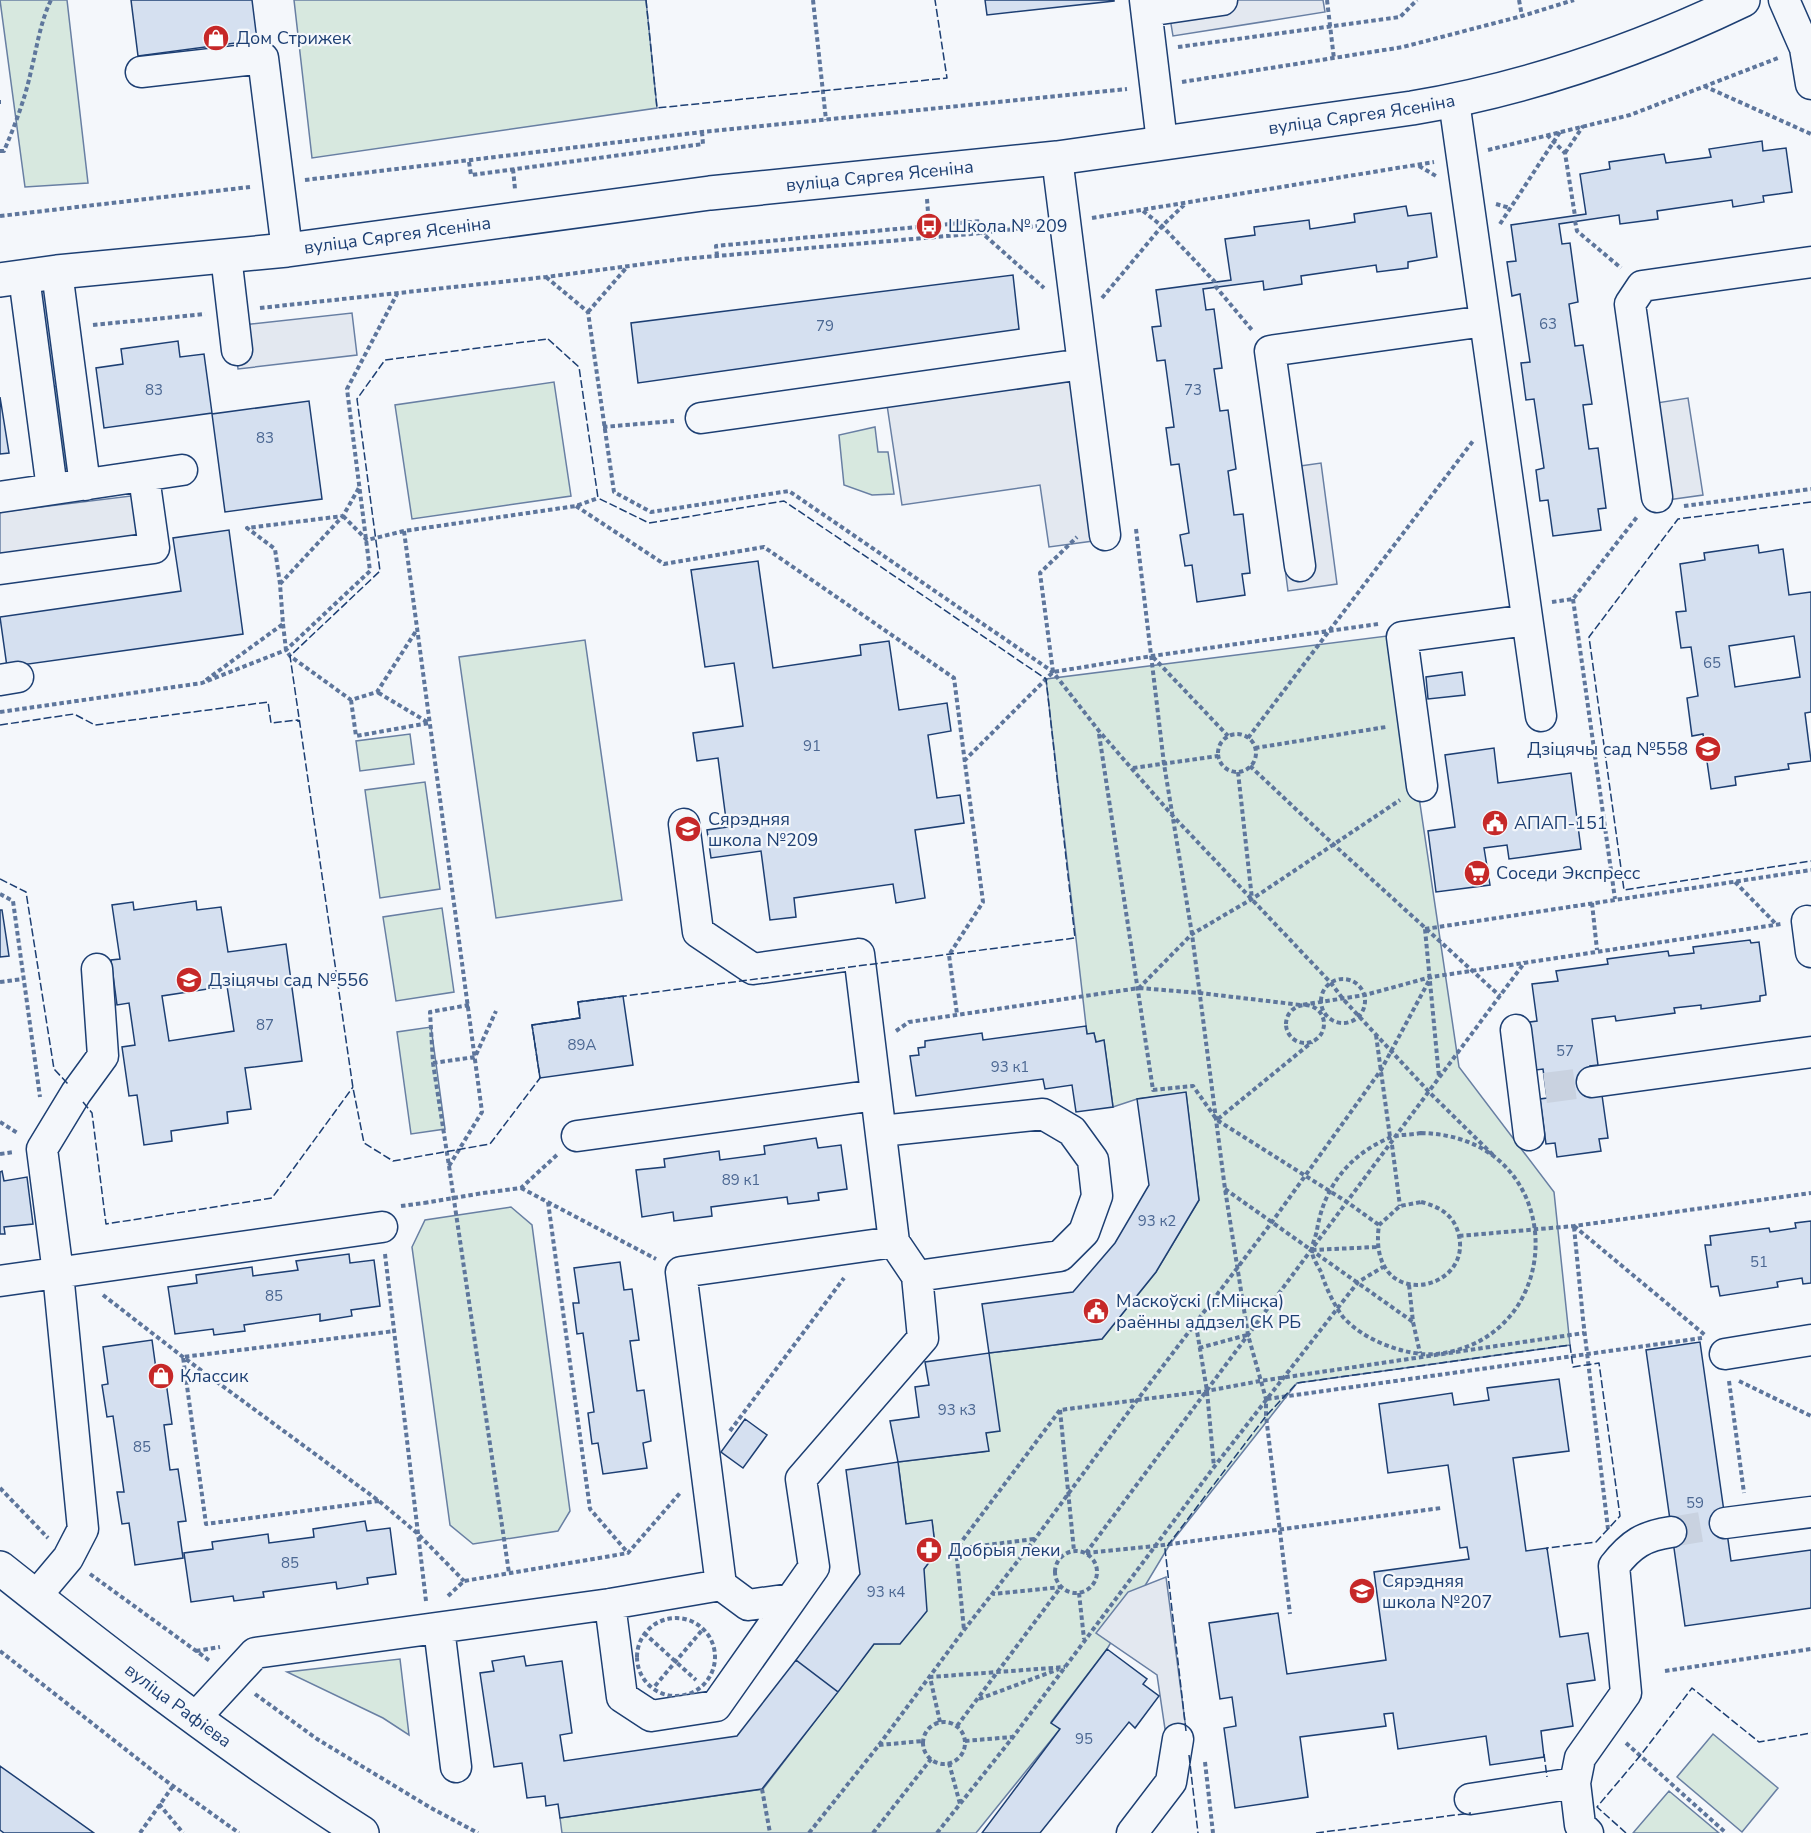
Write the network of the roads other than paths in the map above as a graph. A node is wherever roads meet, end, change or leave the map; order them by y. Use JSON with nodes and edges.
{"nodes":[{"id":1,"x":1222,"y":0,"type":"edge"},
{"id":2,"x":1743,"y":0,"type":"edge"},
{"id":3,"x":1784,"y":0,"type":"edge"},
{"id":4,"x":1146,"y":5,"type":"edge"},
{"id":5,"x":141,"y":72,"type":"dead end"},
{"id":6,"x":1811,"y":84,"type":"edge"},
{"id":7,"x":1454,"y":101,"type":"junction"},
{"id":8,"x":1162,"y":142,"type":"junction"},
{"id":9,"x":1057,"y":158,"type":"junction"},
{"id":10,"x":287,"y":250,"type":"junction"},
{"id":11,"x":226,"y":256,"type":"junction"},
{"id":12,"x":1811,"y":262,"type":"edge"},
{"id":13,"x":57,"y":272,"type":"junction"},
{"id":14,"x":12,"y":278,"type":"edge"},
{"id":15,"x":1485,"y":321,"type":"junction"},
{"id":16,"x":237,"y":350,"type":"dead end"},
{"id":17,"x":1083,"y":364,"type":"junction"},
{"id":18,"x":701,"y":418,"type":"road end"},
{"id":19,"x":182,"y":470,"type":"dead end"},
{"id":20,"x":144,"y":477,"type":"junction"},
{"id":21,"x":85,"y":485,"type":"junction"},
{"id":22,"x":52,"y":489,"type":"junction"},
{"id":23,"x":0,"y":497,"type":"edge"},
{"id":24,"x":1660,"y":505,"type":"road end"},
{"id":25,"x":1104,"y":524,"type":"road end"},
{"id":26,"x":1300,"y":566,"type":"dead end"},
{"id":27,"x":0,"y":569,"type":"edge"},
{"id":28,"x":1526,"y":613,"type":"junction"},
{"id":29,"x":1540,"y":716,"type":"dead end"},
{"id":30,"x":1422,"y":786,"type":"road end"},
{"id":31,"x":684,"y":824,"type":"dead end"},
{"id":32,"x":1806,"y":921,"type":"road end"},
{"id":33,"x":1811,"y":952,"type":"edge"},
{"id":34,"x":97,"y":969,"type":"dead end"},
{"id":35,"x":1516,"y":1030,"type":"dead end"},
{"id":36,"x":1811,"y":1052,"type":"edge"},
{"id":37,"x":1592,"y":1082,"type":"tunnel mouth"},
{"id":38,"x":876,"y":1095,"type":"junction"},
{"id":39,"x":881,"y":1131,"type":"junction"},
{"id":40,"x":1529,"y":1135,"type":"dead end"},
{"id":41,"x":577,"y":1136,"type":"road end"},
{"id":42,"x":382,"y":1227,"type":"road end"},
{"id":43,"x":881,"y":1244,"type":"junction"},
{"id":44,"x":65,"y":1272,"type":"junction"},
{"id":45,"x":916,"y":1276,"type":"junction"},
{"id":46,"x":0,"y":1281,"type":"edge"},
{"id":47,"x":1811,"y":1340,"type":"edge"},
{"id":48,"x":1725,"y":1354,"type":"dead end"},
{"id":49,"x":1811,"y":1512,"type":"edge"},
{"id":50,"x":1737,"y":1522,"type":"tunnel mouth"},
{"id":51,"x":1671,"y":1532,"type":"tunnel mouth"},
{"id":52,"x":0,"y":1568,"type":"edge"},
{"id":53,"x":721,"y":1585,"type":"junction"},
{"id":54,"x":36,"y":1596,"type":"junction"},
{"id":55,"x":791,"y":1599,"type":"junction"},
{"id":56,"x":610,"y":1604,"type":"junction"},
{"id":57,"x":436,"y":1612,"type":"junction"},
{"id":58,"x":195,"y":1718,"type":"junction"},
{"id":59,"x":1178,"y":1739,"type":"dead end"},
{"id":60,"x":456,"y":1767,"type":"dead end"},
{"id":61,"x":1575,"y":1783,"type":"junction"},
{"id":62,"x":1470,"y":1798,"type":"dead end"},
{"id":63,"x":362,"y":1833,"type":"edge"},
{"id":64,"x":1132,"y":1833,"type":"edge"},
{"id":65,"x":1588,"y":1833,"type":"edge"}],
"edges":[{"from":1,"to":4,"type":"lane"},
{"from":2,"to":7,"type":"main road","name":"вуліца Сяргея Ясеніна"},
{"from":3,"to":6,"type":"lane"},
{"from":4,"to":8,"type":"lane"},
{"from":5,"to":10,"type":"lane"},
{"from":7,"to":8,"type":"main road","name":"вуліца Сяргея Ясеніна"},
{"from":7,"to":15,"type":"lane"},
{"from":8,"to":9,"type":"main road","name":"вуліца Сяргея Ясеніна"},
{"from":9,"to":10,"type":"main road","name":"вуліца Сяргея Ясеніна"},
{"from":9,"to":17,"type":"lane"},
{"from":10,"to":11,"type":"main road","name":"вуліца Сяргея Ясеніна"},
{"from":11,"to":13,"type":"main road","name":"вуліца Сяргея Ясеніна"},
{"from":11,"to":16,"type":"lane"},
{"from":12,"to":24,"type":"lane"},
{"from":13,"to":14,"type":"main road","name":"вуліца Сяргея Ясеніна"},
{"from":13,"to":21,"type":"lane"},
{"from":14,"to":22,"type":"lane"},
{"from":15,"to":26,"type":"lane"},
{"from":15,"to":28,"type":"lane"},
{"from":17,"to":18,"type":"lane"},
{"from":17,"to":25,"type":"lane"},
{"from":19,"to":20,"type":"lane"},
{"from":20,"to":21,"type":"lane"},
{"from":20,"to":27,"type":"lane"},
{"from":21,"to":22,"type":"lane"},
{"from":22,"to":23,"type":"lane"},
{"from":28,"to":29,"type":"lane"},
{"from":28,"to":30,"type":"lane"},
{"from":31,"to":38,"type":"lane"},
{"from":32,"to":33,"type":"lane"},
{"from":34,"to":44,"type":"lane"},
{"from":35,"to":40,"type":"lane"},
{"from":36,"to":37,"type":"lane"},
{"from":38,"to":39,"type":"lane"},
{"from":38,"to":41,"type":"lane"},
{"from":39,"to":43,"type":"lane"},
{"from":39,"to":45,"type":"lane"},
{"from":42,"to":44,"type":"lane"},
{"from":43,"to":45,"type":"lane"},
{"from":43,"to":53,"type":"lane"},
{"from":44,"to":46,"type":"lane"},
{"from":44,"to":54,"type":"lane"},
{"from":45,"to":55,"type":"lane"},
{"from":47,"to":48,"type":"lane"},
{"from":49,"to":50,"type":"lane"},
{"from":51,"to":61,"type":"lane"},
{"from":52,"to":54,"type":"main road","name":"вуліца Рафіева"},
{"from":53,"to":55,"type":"lane"},
{"from":53,"to":56,"type":"lane"},
{"from":54,"to":58,"type":"main road","name":"вуліца Рафіева"},
{"from":55,"to":56,"type":"lane"},
{"from":56,"to":57,"type":"lane"},
{"from":57,"to":58,"type":"lane"},
{"from":57,"to":60,"type":"lane"},
{"from":58,"to":63,"type":"main road","name":"вуліца Рафіева"},
{"from":59,"to":64,"type":"lane"},
{"from":61,"to":62,"type":"lane"},
{"from":61,"to":65,"type":"lane"}]}
